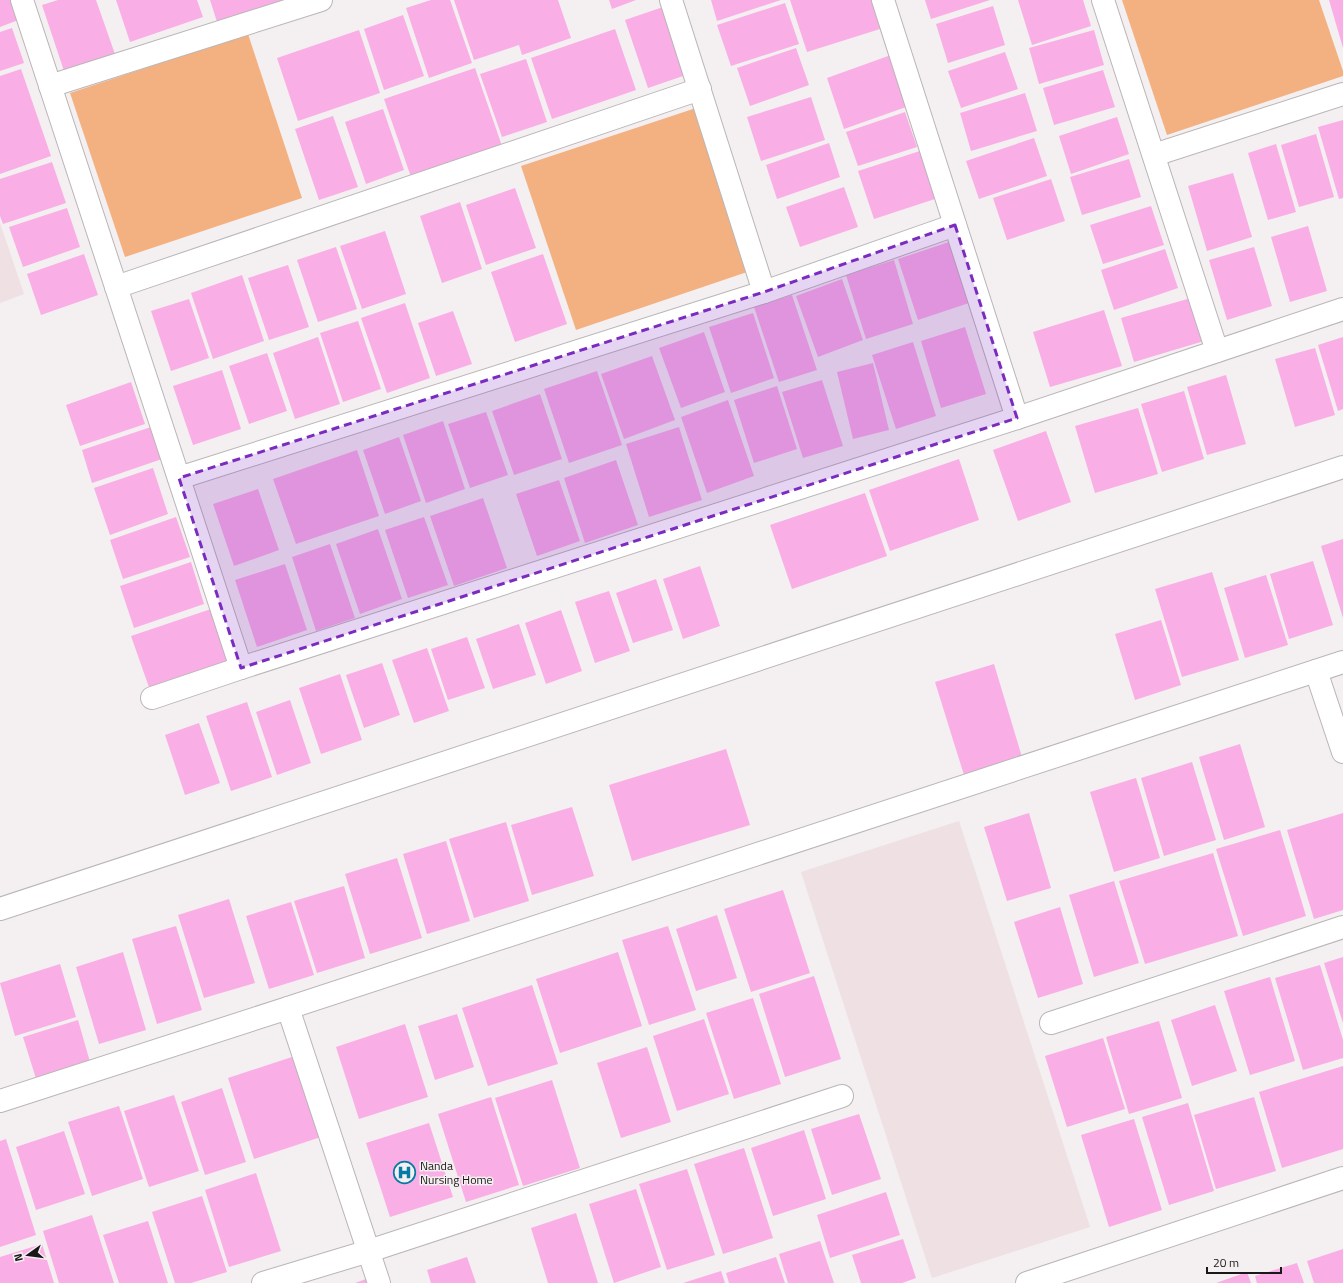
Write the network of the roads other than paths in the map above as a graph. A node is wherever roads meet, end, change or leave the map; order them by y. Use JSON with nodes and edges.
{"nodes":[{"id":1,"x":22,"y":0,"type":"edge"},
{"id":2,"x":321,"y":0,"type":"edge"},
{"id":3,"x":671,"y":0,"type":"edge"},
{"id":4,"x":883,"y":0,"type":"edge"},
{"id":5,"x":1103,"y":0,"type":"edge"},
{"id":6,"x":50,"y":86,"type":"junction"},
{"id":7,"x":700,"y":89,"type":"junction"},
{"id":8,"x":1343,"y":94,"type":"edge"},
{"id":9,"x":1154,"y":155,"type":"junction"},
{"id":10,"x":955,"y":225,"type":"junction"},
{"id":11,"x":116,"y":287,"type":"junction"},
{"id":12,"x":764,"y":292,"type":"junction"},
{"id":13,"x":1343,"y":309,"type":"edge"},
{"id":14,"x":1217,"y":351,"type":"junction"},
{"id":15,"x":1017,"y":418,"type":"junction"},
{"id":16,"x":1343,"y":467,"type":"edge"},
{"id":17,"x":179,"y":478,"type":"junction"},
{"id":18,"x":1343,"y":662,"type":"edge"},
{"id":19,"x":241,"y":668,"type":"junction"},
{"id":20,"x":1316,"y":671,"type":"junction"},
{"id":21,"x":152,"y":698,"type":"dead end"},
{"id":22,"x":1343,"y":752,"type":"edge"},
{"id":23,"x":0,"y":910,"type":"edge"},
{"id":24,"x":1343,"y":927,"type":"edge"},
{"id":25,"x":288,"y":1008,"type":"junction"},
{"id":26,"x":1051,"y":1023,"type":"dead end"},
{"id":27,"x":842,"y":1096,"type":"dead end"},
{"id":28,"x":0,"y":1101,"type":"edge"},
{"id":29,"x":1343,"y":1178,"type":"edge"},
{"id":30,"x":369,"y":1251,"type":"junction"},
{"id":31,"x":263,"y":1283,"type":"edge"},
{"id":32,"x":379,"y":1283,"type":"edge"},
{"id":33,"x":1027,"y":1283,"type":"edge"}],
"edges":[{"from":1,"to":6,"type":"street"},
{"from":2,"to":6,"type":"street"},
{"from":3,"to":7,"type":"street"},
{"from":4,"to":10,"type":"street"},
{"from":5,"to":9,"type":"street"},
{"from":6,"to":11,"type":"street"},
{"from":7,"to":11,"type":"street"},
{"from":7,"to":12,"type":"street"},
{"from":8,"to":9,"type":"street"},
{"from":9,"to":14,"type":"street"},
{"from":10,"to":12,"type":"street"},
{"from":10,"to":15,"type":"street"},
{"from":11,"to":17,"type":"street"},
{"from":12,"to":17,"type":"street"},
{"from":13,"to":14,"type":"street"},
{"from":14,"to":15,"type":"street"},
{"from":15,"to":19,"type":"street"},
{"from":16,"to":23,"type":"street"},
{"from":17,"to":19,"type":"street"},
{"from":18,"to":20,"type":"street"},
{"from":19,"to":21,"type":"street"},
{"from":20,"to":22,"type":"street"},
{"from":20,"to":25,"type":"street"},
{"from":24,"to":26,"type":"street"},
{"from":25,"to":28,"type":"street"},
{"from":25,"to":30,"type":"street"},
{"from":27,"to":30,"type":"street"},
{"from":29,"to":33,"type":"street"},
{"from":30,"to":31,"type":"street"},
{"from":30,"to":32,"type":"street"}]}
